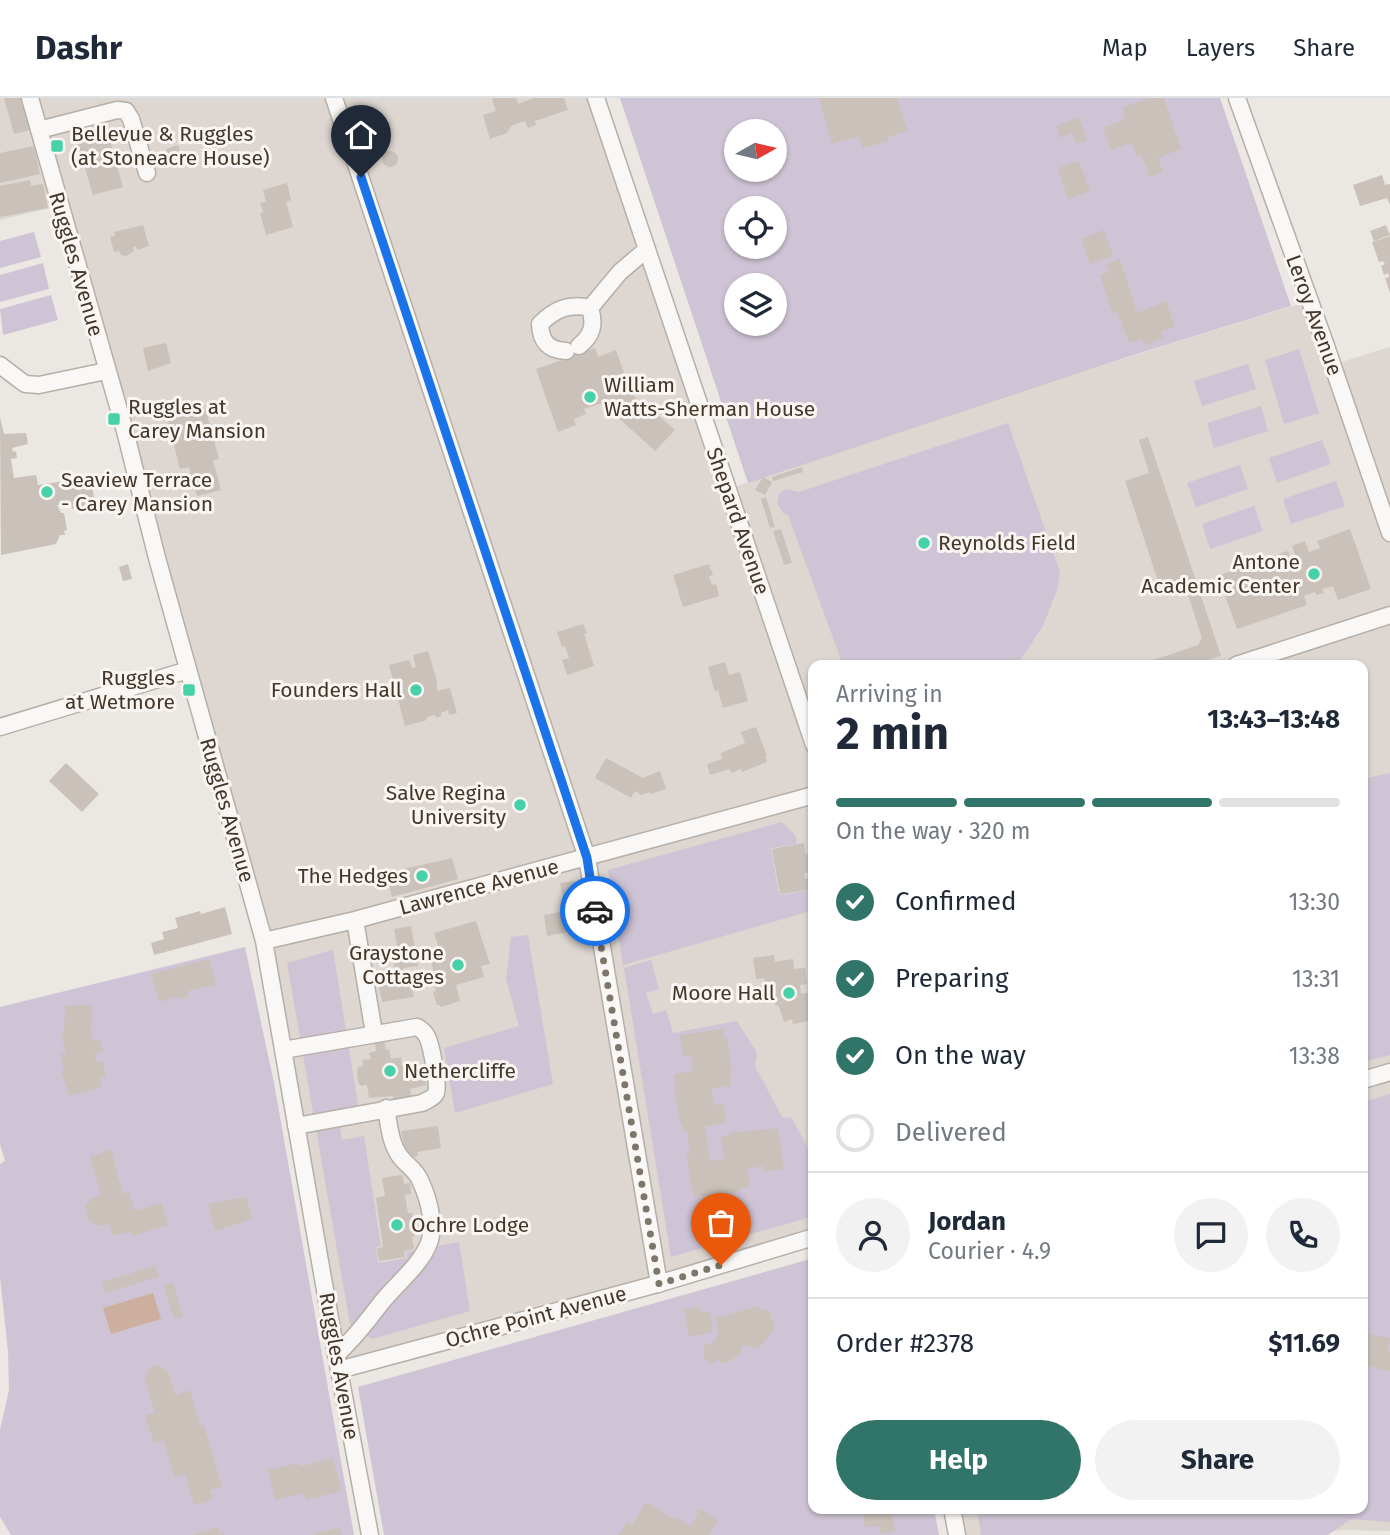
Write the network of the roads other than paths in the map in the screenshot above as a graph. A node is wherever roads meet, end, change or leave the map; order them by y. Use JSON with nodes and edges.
{"nodes":[{"id":1,"x":30,"y":98,"type":"edge"},
{"id":2,"x":334,"y":98,"type":"edge"},
{"id":3,"x":596,"y":98,"type":"edge"},
{"id":4,"x":1237,"y":98,"type":"edge"},
{"id":5,"x":39,"y":130,"type":"junction"},
{"id":6,"x":147,"y":173,"type":"dead end"},
{"id":7,"x":647,"y":249,"type":"junction"},
{"id":8,"x":590,"y":308,"type":"junction"},
{"id":9,"x":0,"y":366,"type":"edge"},
{"id":10,"x":106,"y":371,"type":"junction"},
{"id":11,"x":1390,"y":533,"type":"edge"},
{"id":12,"x":1390,"y":615,"type":"edge"},
{"id":13,"x":1251,"y":660,"type":"edge"},
{"id":14,"x":188,"y":670,"type":"junction"},
{"id":15,"x":0,"y":727,"type":"edge"},
{"id":16,"x":808,"y":728,"type":"edge"},
{"id":17,"x":808,"y":797,"type":"edge"},
{"id":18,"x":587,"y":858,"type":"junction"},
{"id":19,"x":355,"y":920,"type":"junction"},
{"id":20,"x":264,"y":940,"type":"junction"},
{"id":21,"x":374,"y":1033,"type":"junction"},
{"id":22,"x":283,"y":1050,"type":"junction"},
{"id":23,"x":1390,"y":1072,"type":"edge"},
{"id":24,"x":1368,"y":1079,"type":"edge"},
{"id":25,"x":386,"y":1108,"type":"junction"},
{"id":26,"x":296,"y":1126,"type":"junction"},
{"id":27,"x":808,"y":1239,"type":"edge"},
{"id":28,"x":659,"y":1284,"type":"junction"},
{"id":29,"x":337,"y":1363,"type":"junction"},
{"id":30,"x":953,"y":1514,"type":"edge"},
{"id":31,"x":370,"y":1535,"type":"edge"},
{"id":32,"x":957,"y":1535,"type":"edge"}],
"edges":[{"from":1,"to":5,"type":"street","name":"Ruggles Avenue"},
{"from":2,"to":18,"type":"street"},
{"from":3,"to":7,"type":"street","name":"Shepard Avenue"},
{"from":4,"to":11,"type":"street","name":"Leroy Avenue"},
{"from":5,"to":6,"type":"street"},
{"from":5,"to":10,"type":"street","name":"Ruggles Avenue"},
{"from":7,"to":8,"type":"street"},
{"from":7,"to":16,"type":"street","name":"Shepard Avenue"},
{"from":8,"to":8,"type":"street"},
{"from":9,"to":10,"type":"street"},
{"from":10,"to":14,"type":"street","name":"Ruggles Avenue"},
{"from":12,"to":13,"type":"street"},
{"from":14,"to":15,"type":"street"},
{"from":14,"to":20,"type":"street","name":"Ruggles Avenue"},
{"from":17,"to":18,"type":"street","name":"Lawrence Avenue"},
{"from":18,"to":19,"type":"street","name":"Lawrence Avenue"},
{"from":18,"to":28,"type":"street"},
{"from":19,"to":20,"type":"street","name":"Lawrence Avenue"},
{"from":19,"to":21,"type":"street"},
{"from":20,"to":22,"type":"street","name":"Ruggles Avenue"},
{"from":21,"to":22,"type":"street"},
{"from":21,"to":25,"type":"street"},
{"from":22,"to":26,"type":"street","name":"Ruggles Avenue"},
{"from":23,"to":24,"type":"street"},
{"from":25,"to":26,"type":"street"},
{"from":25,"to":29,"type":"street"},
{"from":26,"to":29,"type":"street","name":"Ruggles Avenue"},
{"from":27,"to":28,"type":"street","name":"Ochre Point Avenue"},
{"from":28,"to":29,"type":"street","name":"Ochre Point Avenue"},
{"from":29,"to":31,"type":"street","name":"Ruggles Avenue"},
{"from":30,"to":32,"type":"street"}]}
